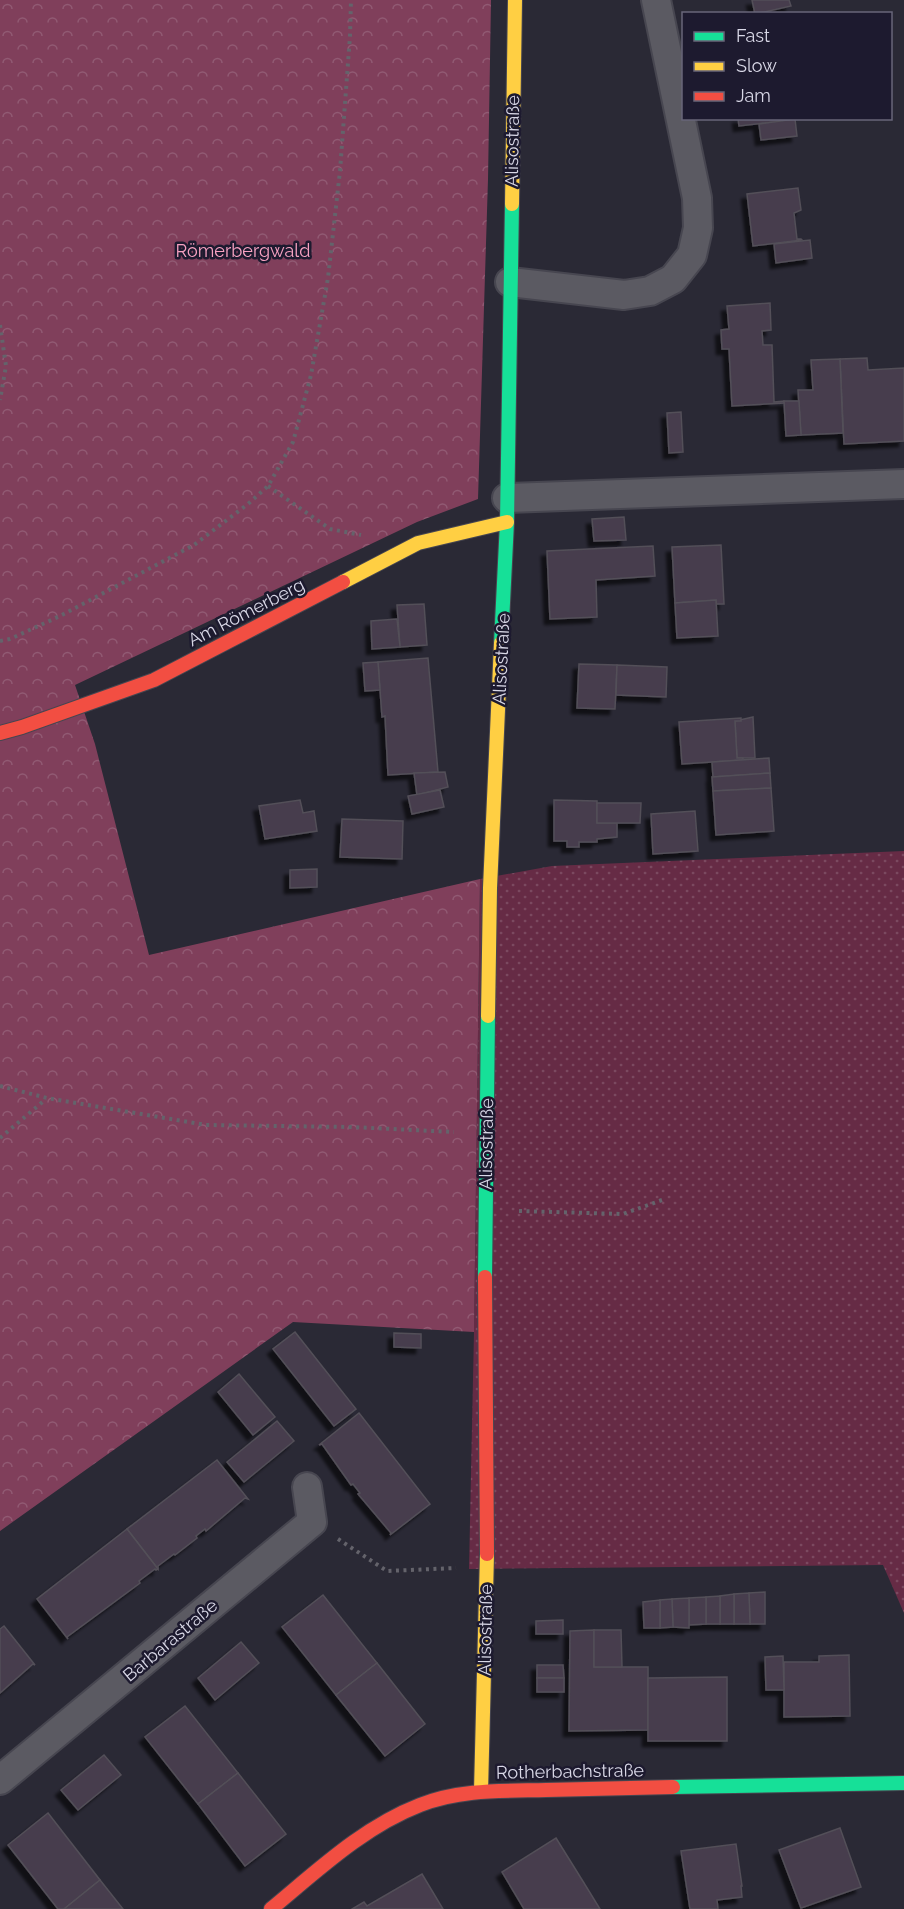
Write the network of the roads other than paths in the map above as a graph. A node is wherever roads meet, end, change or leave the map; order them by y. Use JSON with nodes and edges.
{"nodes":[{"id":1,"x":515,"y":0,"type":"edge"},
{"id":2,"x":656,"y":0,"type":"edge"},
{"id":3,"x":510,"y":282,"type":"junction"},
{"id":4,"x":904,"y":484,"type":"edge"},
{"id":5,"x":507,"y":510,"type":"junction"},
{"id":6,"x":0,"y":733,"type":"edge"},
{"id":7,"x":307,"y":1487,"type":"dead end"},
{"id":8,"x":0,"y":1780,"type":"edge"},
{"id":9,"x":904,"y":1783,"type":"edge"},
{"id":10,"x":482,"y":1791,"type":"junction"},
{"id":11,"x":271,"y":1909,"type":"edge"}],
"edges":[{"from":1,"to":3,"type":"street","name":"Alisostraße"},
{"from":2,"to":3,"type":"street"},
{"from":3,"to":5,"type":"street","name":"Alisostraße"},
{"from":4,"to":5,"type":"street"},
{"from":5,"to":6,"type":"street","name":"Am Römerberg"},
{"from":5,"to":10,"type":"street","name":"Alisostraße"},
{"from":7,"to":8,"type":"street","name":"Barbarastraße"},
{"from":9,"to":10,"type":"street","name":"Rotherbachstraße"},
{"from":10,"to":11,"type":"street","name":"Rotherbachstraße"}]}
